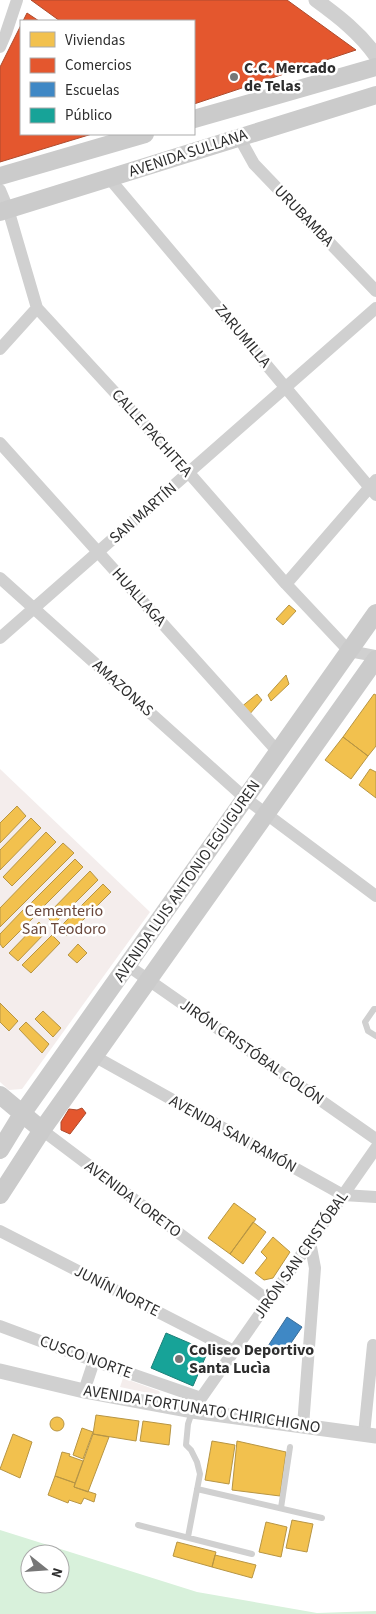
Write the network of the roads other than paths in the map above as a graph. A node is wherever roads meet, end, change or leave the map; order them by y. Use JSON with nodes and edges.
{"nodes":[{"id":1,"x":17,"y":0,"type":"edge"},
{"id":2,"x":316,"y":0,"type":"edge"},
{"id":3,"x":0,"y":47,"type":"edge"},
{"id":4,"x":376,"y":56,"type":"edge"},
{"id":5,"x":376,"y":66,"type":"edge"},
{"id":6,"x":376,"y":95,"type":"edge"},
{"id":7,"x":195,"y":120,"type":"edge"},
{"id":8,"x":142,"y":135,"type":"edge"},
{"id":9,"x":239,"y":137,"type":"junction"},
{"id":10,"x":0,"y":176,"type":"edge"},
{"id":11,"x":109,"y":178,"type":"junction"},
{"id":12,"x":0,"y":190,"type":"edge"},
{"id":13,"x":4,"y":210,"type":"edge"},
{"id":14,"x":376,"y":291,"type":"edge"},
{"id":15,"x":37,"y":308,"type":"junction"},
{"id":16,"x":376,"y":308,"type":"edge"},
{"id":17,"x":0,"y":349,"type":"edge"},
{"id":18,"x":286,"y":388,"type":"junction"},
{"id":19,"x":0,"y":443,"type":"edge"},
{"id":20,"x":188,"y":473,"type":"junction"},
{"id":21,"x":374,"y":488,"type":"edge"},
{"id":22,"x":99,"y":552,"type":"junction"},
{"id":23,"x":0,"y":578,"type":"edge"},
{"id":24,"x":286,"y":584,"type":"junction"},
{"id":25,"x":34,"y":608,"type":"junction"},
{"id":26,"x":376,"y":613,"type":"edge"},
{"id":27,"x":0,"y":638,"type":"edge"},
{"id":28,"x":349,"y":651,"type":"junction"},
{"id":29,"x":376,"y":658,"type":"edge"},
{"id":30,"x":278,"y":752,"type":"junction"},
{"id":31,"x":246,"y":798,"type":"junction"},
{"id":32,"x":266,"y":814,"type":"junction"},
{"id":33,"x":376,"y":896,"type":"edge"},
{"id":34,"x":127,"y":965,"type":"junction"},
{"id":35,"x":148,"y":980,"type":"junction"},
{"id":36,"x":376,"y":1008,"type":"edge"},
{"id":37,"x":376,"y":1036,"type":"edge"},
{"id":38,"x":94,"y":1056,"type":"junction"},
{"id":39,"x":0,"y":1095,"type":"edge"},
{"id":40,"x":22,"y":1114,"type":"junction"},
{"id":41,"x":42,"y":1130,"type":"junction"},
{"id":42,"x":376,"y":1139,"type":"edge"},
{"id":43,"x":376,"y":1148,"type":"edge"},
{"id":44,"x":0,"y":1150,"type":"edge"},
{"id":45,"x":0,"y":1195,"type":"edge"},
{"id":46,"x":343,"y":1195,"type":"junction"},
{"id":47,"x":376,"y":1198,"type":"edge"},
{"id":48,"x":0,"y":1231,"type":"edge"},
{"id":49,"x":310,"y":1242,"type":"junction"},
{"id":50,"x":269,"y":1301,"type":"junction"},
{"id":51,"x":0,"y":1326,"type":"edge"},
{"id":52,"x":372,"y":1345,"type":"dead end"},
{"id":53,"x":234,"y":1351,"type":"junction"},
{"id":54,"x":94,"y":1361,"type":"junction"},
{"id":55,"x":0,"y":1371,"type":"edge"},
{"id":56,"x":84,"y":1390,"type":"junction"},
{"id":57,"x":201,"y":1398,"type":"junction"},
{"id":58,"x":192,"y":1411,"type":"junction"},
{"id":59,"x":303,"y":1426,"type":"junction"},
{"id":60,"x":370,"y":1435,"type":"edge"},
{"id":61,"x":290,"y":1447,"type":"dead end"},
{"id":62,"x":197,"y":1489,"type":"junction"},
{"id":63,"x":282,"y":1508,"type":"junction"},
{"id":64,"x":322,"y":1518,"type":"dead end"},
{"id":65,"x":138,"y":1526,"type":"dead end"},
{"id":66,"x":188,"y":1537,"type":"junction"},
{"id":67,"x":252,"y":1554,"type":"dead end"}],
"edges":[{"from":1,"to":3,"type":"street"},
{"from":2,"to":4,"type":"street"},
{"from":5,"to":7,"type":"main road","name":"AVENIDA SULLANA"},
{"from":6,"to":9,"type":"main road","name":"AVENIDA SULLANA"},
{"from":8,"to":10,"type":"main road","name":"AVENIDA SULLANA"},
{"from":9,"to":11,"type":"main road","name":"AVENIDA SULLANA"},
{"from":9,"to":14,"type":"street","name":"URUBAMBA"},
{"from":11,"to":13,"type":"main road","name":"AVENIDA SULLANA"},
{"from":11,"to":18,"type":"street","name":"ZARUMILLA"},
{"from":12,"to":13,"type":"street","name":"CALLE PACHITEA"},
{"from":13,"to":15,"type":"street","name":"CALLE PACHITEA"},
{"from":15,"to":17,"type":"street"},
{"from":15,"to":20,"type":"street","name":"CALLE PACHITEA"},
{"from":16,"to":18,"type":"street","name":"SAN MARTÍN"},
{"from":18,"to":20,"type":"street","name":"SAN MARTÍN"},
{"from":18,"to":21,"type":"street","name":"ZARUMILLA"},
{"from":19,"to":22,"type":"street","name":"HUALLAGA"},
{"from":20,"to":22,"type":"street","name":"SAN MARTÍN"},
{"from":20,"to":24,"type":"street","name":"CALLE PACHITEA"},
{"from":21,"to":24,"type":"street"},
{"from":22,"to":25,"type":"street","name":"SAN MARTÍN"},
{"from":22,"to":30,"type":"street","name":"HUALLAGA"},
{"from":23,"to":25,"type":"street","name":"AMAZONAS"},
{"from":24,"to":28,"type":"street","name":"CALLE PACHITEA"},
{"from":25,"to":27,"type":"street","name":"SAN MARTÍN"},
{"from":25,"to":31,"type":"street","name":"AMAZONAS"},
{"from":26,"to":28,"type":"main road","name":"AVENIDA LUIS ANTONIO EGUIGUREN"},
{"from":28,"to":29,"type":"street"},
{"from":28,"to":30,"type":"main road","name":"AVENIDA LUIS ANTONIO EGUIGUREN"},
{"from":29,"to":32,"type":"main road","name":"AVENIDA LUIS ANTONIO EGUIGUREN"},
{"from":30,"to":31,"type":"main road","name":"AVENIDA LUIS ANTONIO EGUIGUREN"},
{"from":31,"to":32,"type":"street","name":"AMAZONAS"},
{"from":31,"to":34,"type":"main road","name":"AVENIDA LUIS ANTONIO EGUIGUREN"},
{"from":32,"to":33,"type":"street","name":"AMAZONAS"},
{"from":32,"to":35,"type":"main road","name":"AVENIDA LUIS ANTONIO EGUIGUREN"},
{"from":34,"to":35,"type":"street","name":"JIRÓN CRISTÓBAL COLÓN"},
{"from":34,"to":40,"type":"main road","name":"AVENIDA LUIS ANTONIO EGUIGUREN"},
{"from":35,"to":38,"type":"main road","name":"AVENIDA LUIS ANTONIO EGUIGUREN"},
{"from":35,"to":42,"type":"street","name":"JIRÓN CRISTÓBAL COLÓN"},
{"from":36,"to":37,"type":"lane"},
{"from":38,"to":41,"type":"main road","name":"AVENIDA LUIS ANTONIO EGUIGUREN"},
{"from":38,"to":46,"type":"street","name":"AVENIDA SAN RAMÓN"},
{"from":39,"to":40,"type":"main road","name":"AVENIDA LORETO"},
{"from":40,"to":41,"type":"main road","name":"AVENIDA LORETO"},
{"from":40,"to":44,"type":"main road","name":"AVENIDA LUIS ANTONIO EGUIGUREN"},
{"from":41,"to":45,"type":"main road","name":"AVENIDA LUIS ANTONIO EGUIGUREN"},
{"from":41,"to":50,"type":"street","name":"AVENIDA LORETO"},
{"from":43,"to":46,"type":"street","name":"JIRÓN SAN CRISTÓBAL"},
{"from":46,"to":47,"type":"street","name":"AVENIDA SAN RAMÓN"},
{"from":46,"to":49,"type":"street","name":"JIRÓN SAN CRISTÓBAL"},
{"from":48,"to":53,"type":"street","name":"JUNÍN NORTE"},
{"from":49,"to":50,"type":"street","name":"JIRÓN SAN CRISTÓBAL"},
{"from":49,"to":59,"type":"street"},
{"from":50,"to":53,"type":"street","name":"JIRÓN SAN CRISTÓBAL"},
{"from":51,"to":54,"type":"street","name":"CUSCO NORTE"},
{"from":52,"to":60,"type":"street"},
{"from":53,"to":57,"type":"street","name":"JIRÓN SAN CRISTÓBAL"},
{"from":54,"to":56,"type":"street"},
{"from":54,"to":57,"type":"street","name":"CUSCO NORTE"},
{"from":55,"to":56,"type":"street","name":"AVENIDA FORTUNATO CHIRICHIGNO"},
{"from":56,"to":58,"type":"street","name":"AVENIDA FORTUNATO CHIRICHIGNO"},
{"from":57,"to":58,"type":"street","name":"JIRÓN SAN CRISTÓBAL"},
{"from":58,"to":59,"type":"street","name":"AVENIDA FORTUNATO CHIRICHIGNO"},
{"from":58,"to":62,"type":"lane"},
{"from":59,"to":60,"type":"street","name":"AVENIDA FORTUNATO CHIRICHIGNO"},
{"from":61,"to":63,"type":"lane"},
{"from":62,"to":63,"type":"lane"},
{"from":62,"to":66,"type":"lane"},
{"from":63,"to":64,"type":"lane"},
{"from":65,"to":66,"type":"lane"},
{"from":66,"to":67,"type":"lane"}]}
